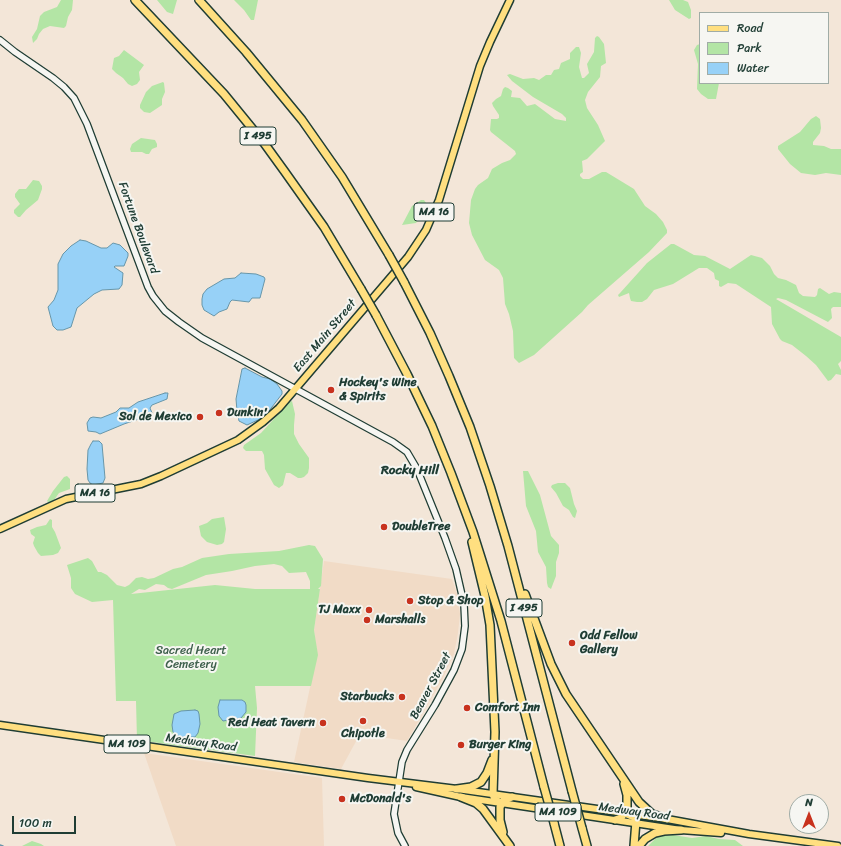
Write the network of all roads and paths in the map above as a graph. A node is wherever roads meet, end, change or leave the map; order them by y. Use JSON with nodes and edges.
{"nodes":[{"id":1,"x":135,"y":0,"type":"edge"},
{"id":2,"x":199,"y":0,"type":"edge"},
{"id":3,"x":510,"y":0,"type":"edge"},
{"id":4,"x":0,"y":40,"type":"edge"},
{"id":5,"x":295,"y":388,"type":"junction"},
{"id":6,"x":463,"y":502,"type":"junction"},
{"id":7,"x":0,"y":529,"type":"edge"},
{"id":8,"x":508,"y":546,"type":"junction"},
{"id":9,"x":0,"y":725,"type":"edge"},
{"id":10,"x":495,"y":740,"type":"junction"},
{"id":11,"x":619,"y":772,"type":"junction"},
{"id":12,"x":398,"y":782,"type":"junction"},
{"id":13,"x":457,"y":789,"type":"junction"},
{"id":14,"x":493,"y":794,"type":"junction"},
{"id":15,"x":512,"y":797,"type":"junction"},
{"id":16,"x":461,"y":798,"type":"junction"},
{"id":17,"x":501,"y":804,"type":"junction"},
{"id":18,"x":625,"y":813,"type":"junction"},
{"id":19,"x":667,"y":819,"type":"junction"},
{"id":20,"x":615,"y":820,"type":"junction"},
{"id":21,"x":636,"y":824,"type":"junction"},
{"id":22,"x":681,"y":830,"type":"junction"},
{"id":23,"x":749,"y":834,"type":"junction"},
{"id":24,"x":509,"y":845,"type":"edge"},
{"id":25,"x":404,"y":846,"type":"edge"},
{"id":26,"x":560,"y":846,"type":"edge"},
{"id":27,"x":587,"y":846,"type":"edge"},
{"id":28,"x":634,"y":846,"type":"edge"},
{"id":29,"x":639,"y":846,"type":"edge"},
{"id":30,"x":838,"y":846,"type":"edge"}],
"edges":[{"from":1,"to":6,"type":"highway","number":"I 495","bridge":true},
{"from":2,"to":8,"type":"highway","number":"I 495","bridge":true},
{"from":3,"to":5,"type":"main road","name":"East Main Street","number":"MA 16"},
{"from":4,"to":5,"type":"main road","name":"Fortune Boulevard"},
{"from":5,"to":7,"type":"main road","name":"East Main Street","number":"MA 16"},
{"from":5,"to":12,"type":"main road","name":"Beaver Street"},
{"from":6,"to":10,"type":"highway"},
{"from":6,"to":26,"type":"highway","number":"I 495","bridge":true},
{"from":8,"to":11,"type":"highway"},
{"from":8,"to":27,"type":"highway","number":"I 495","bridge":true},
{"from":9,"to":12,"type":"main road","name":"Medway Road","number":"MA 109"},
{"from":10,"to":13,"type":"highway"},
{"from":10,"to":14,"type":"highway"},
{"from":11,"to":18,"type":"highway"},
{"from":11,"to":19,"type":"highway"},
{"from":12,"to":13,"type":"main road","name":"Medway Road","number":"MA 109"},
{"from":12,"to":16,"type":"main road","name":"Medway Road","number":"MA 109"},
{"from":12,"to":25,"type":"main road","name":"Beaver Street"},
{"from":13,"to":14,"type":"main road","name":"Medway Road","number":"MA 109"},
{"from":14,"to":15,"type":"main road","name":"Medway Road","number":"MA 109"},
{"from":14,"to":17,"type":"highway"},
{"from":15,"to":17,"type":"highway"},
{"from":15,"to":18,"type":"main road","name":"Medway Road","number":"MA 109"},
{"from":16,"to":17,"type":"main road","name":"Medway Road","number":"MA 109"},
{"from":16,"to":24,"type":"highway"},
{"from":17,"to":20,"type":"main road","name":"Medway Road","number":"MA 109"},
{"from":17,"to":24,"type":"highway"},
{"from":18,"to":19,"type":"main road","name":"Medway Road","number":"MA 109"},
{"from":18,"to":20,"type":"highway"},
{"from":18,"to":21,"type":"highway"},
{"from":19,"to":23,"type":"main road","name":"Medway Road","number":"MA 109"},
{"from":20,"to":21,"type":"main road","name":"Medway Road","number":"MA 109"},
{"from":21,"to":22,"type":"main road","name":"Medway Road","number":"MA 109"},
{"from":21,"to":28,"type":"highway"},
{"from":22,"to":23,"type":"main road","name":"Medway Road","number":"MA 109"},
{"from":22,"to":29,"type":"highway"},
{"from":23,"to":30,"type":"main road","name":"Medway Road","number":"MA 109"}]}
